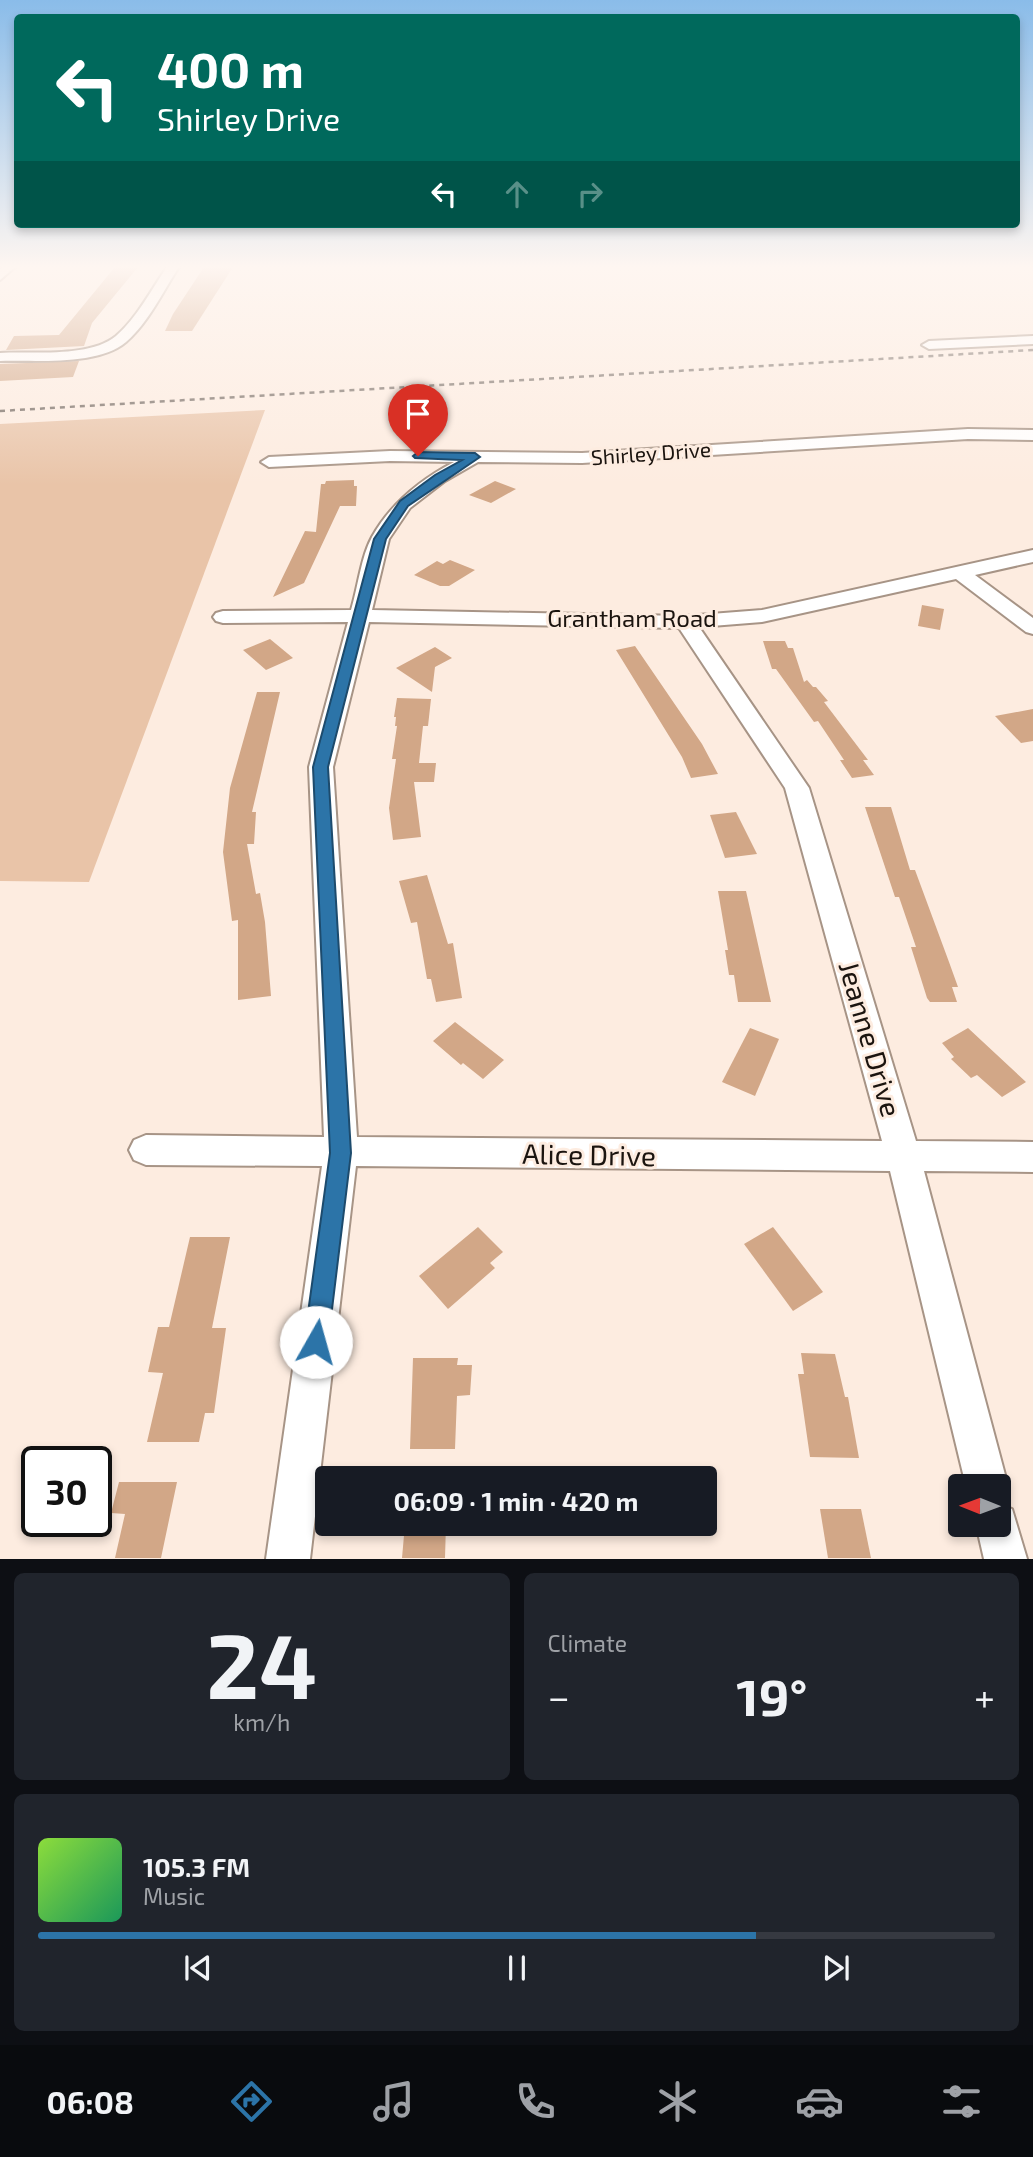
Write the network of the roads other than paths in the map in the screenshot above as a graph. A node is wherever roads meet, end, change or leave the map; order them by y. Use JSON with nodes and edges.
{"nodes":[{"id":1,"x":121,"y":340,"type":"edge"},
{"id":2,"x":1033,"y":340,"type":"edge"},
{"id":3,"x":929,"y":345,"type":"dead end"},
{"id":4,"x":0,"y":356,"type":"edge"},
{"id":5,"x":1033,"y":435,"type":"edge"},
{"id":6,"x":475,"y":457,"type":"junction"},
{"id":7,"x":269,"y":462,"type":"dead end"},
{"id":8,"x":1033,"y":556,"type":"edge"},
{"id":9,"x":960,"y":573,"type":"junction"},
{"id":10,"x":362,"y":616,"type":"junction"},
{"id":11,"x":223,"y":617,"type":"dead end"},
{"id":12,"x":685,"y":622,"type":"junction"},
{"id":13,"x":1033,"y":628,"type":"edge"},
{"id":14,"x":146,"y":1150,"type":"dead end"},
{"id":15,"x":341,"y":1153,"type":"junction"},
{"id":16,"x":1033,"y":1157,"type":"edge"},
{"id":17,"x":904,"y":1158,"type":"junction"},
{"id":18,"x":984,"y":1474,"type":"edge"},
{"id":19,"x":1000,"y":1537,"type":"edge"},
{"id":20,"x":288,"y":1559,"type":"edge"},
{"id":21,"x":1006,"y":1559,"type":"edge"}],
"edges":[{"from":1,"to":4,"type":"street"},
{"from":2,"to":3,"type":"street"},
{"from":5,"to":6,"type":"street","name":"Shirley Drive"},
{"from":6,"to":7,"type":"street","name":"Shirley Drive"},
{"from":6,"to":10,"type":"street"},
{"from":8,"to":9,"type":"street","name":"Grantham Road"},
{"from":9,"to":12,"type":"street","name":"Grantham Road"},
{"from":9,"to":13,"type":"street"},
{"from":10,"to":11,"type":"street","name":"Grantham Road"},
{"from":10,"to":12,"type":"street","name":"Grantham Road"},
{"from":10,"to":15,"type":"street"},
{"from":12,"to":17,"type":"street","name":"Jeanne Drive"},
{"from":14,"to":15,"type":"street","name":"Alice Drive"},
{"from":15,"to":17,"type":"street","name":"Alice Drive"},
{"from":15,"to":20,"type":"street"},
{"from":16,"to":17,"type":"street","name":"Alice Drive"},
{"from":17,"to":18,"type":"street","name":"Jeanne Drive"},
{"from":19,"to":21,"type":"street"}]}
